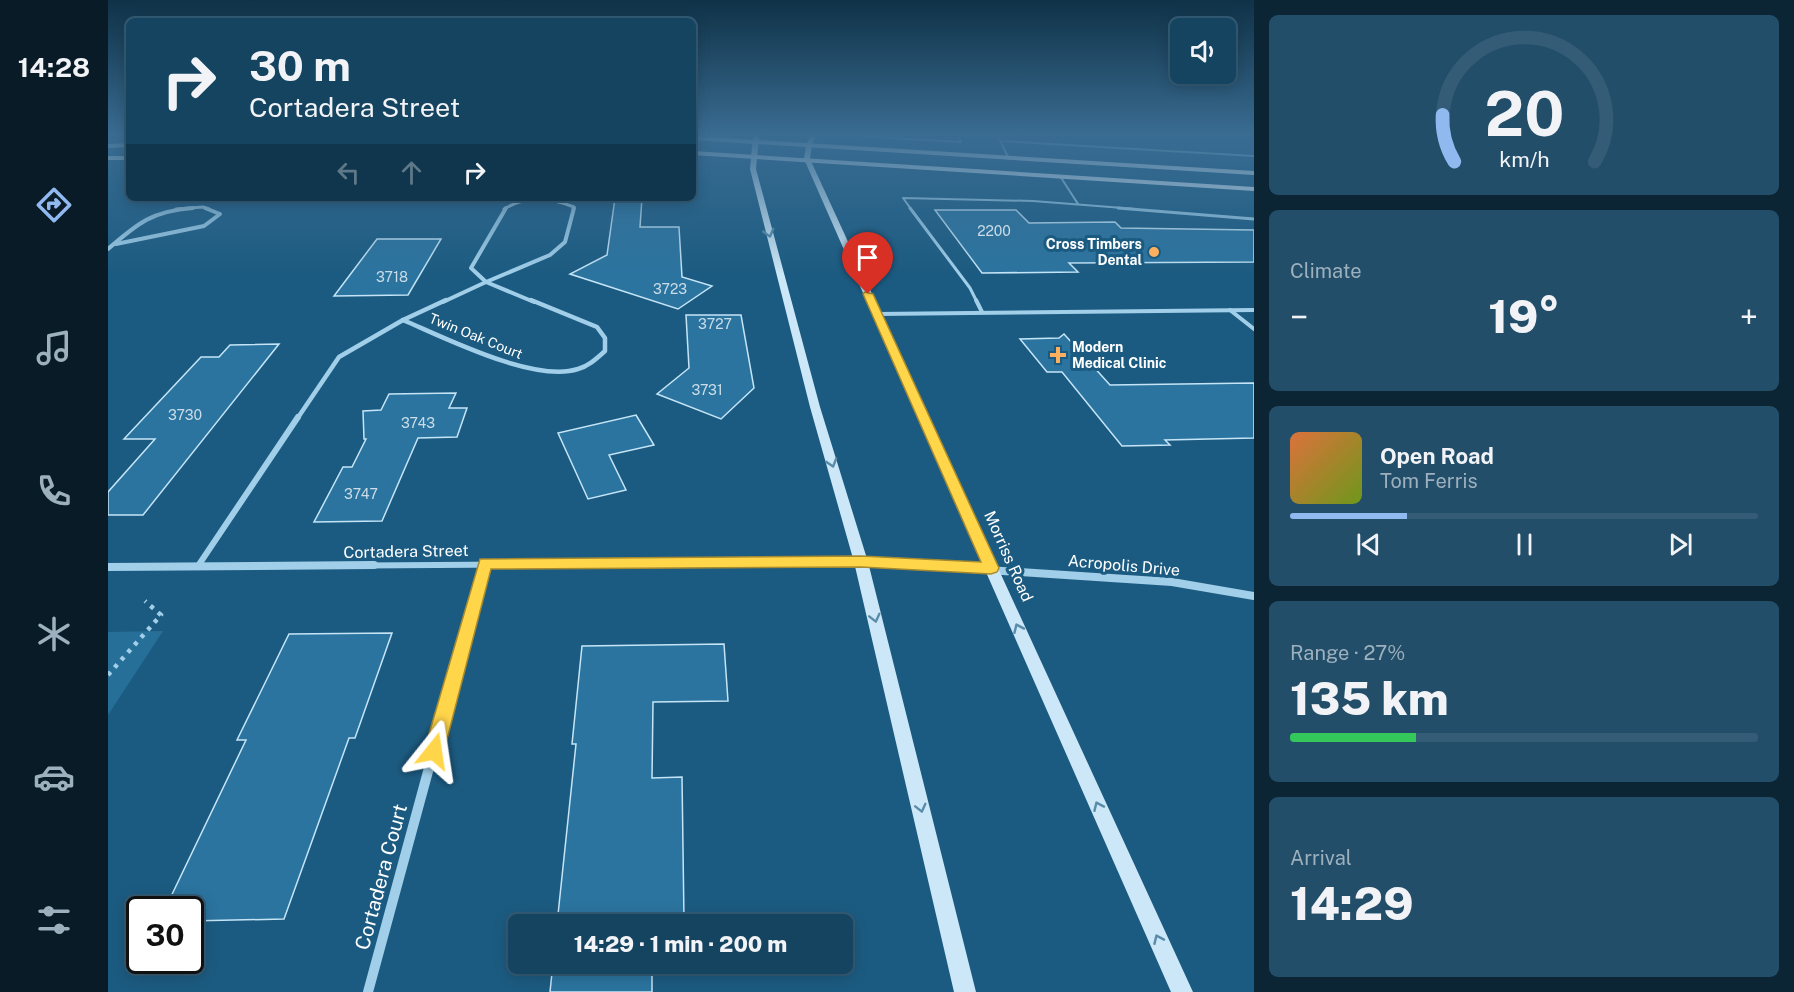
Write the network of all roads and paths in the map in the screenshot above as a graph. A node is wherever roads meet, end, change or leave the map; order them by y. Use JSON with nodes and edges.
{"nodes":[{"id":1,"x":756,"y":182,"type":"edge"},
{"id":2,"x":818,"y":182,"type":"edge"},
{"id":3,"x":1064,"y":182,"type":"edge"},
{"id":4,"x":1154,"y":182,"type":"edge"},
{"id":5,"x":1254,"y":189,"type":"edge"},
{"id":6,"x":519,"y":201,"type":"edge"},
{"id":7,"x":558,"y":201,"type":"edge"},
{"id":8,"x":1078,"y":204,"type":"junction"},
{"id":9,"x":1254,"y":219,"type":"edge"},
{"id":10,"x":116,"y":243,"type":"junction"},
{"id":11,"x":108,"y":249,"type":"edge"},
{"id":12,"x":486,"y":282,"type":"junction"},
{"id":13,"x":1230,"y":310,"type":"junction"},
{"id":14,"x":1254,"y":310,"type":"edge"},
{"id":15,"x":982,"y":312,"type":"junction"},
{"id":16,"x":877,"y":314,"type":"junction"},
{"id":17,"x":403,"y":320,"type":"junction"},
{"id":18,"x":1254,"y":329,"type":"edge"},
{"id":19,"x":861,"y":562,"type":"junction"},
{"id":20,"x":485,"y":563,"type":"junction"},
{"id":21,"x":198,"y":566,"type":"junction"},
{"id":22,"x":108,"y":567,"type":"edge"},
{"id":23,"x":991,"y":568,"type":"junction"},
{"id":24,"x":1254,"y":596,"type":"edge"},
{"id":25,"x":145,"y":601,"type":"dead end"},
{"id":26,"x":108,"y":675,"type":"edge"},
{"id":27,"x":368,"y":992,"type":"edge"},
{"id":28,"x":965,"y":992,"type":"edge"},
{"id":29,"x":1182,"y":992,"type":"edge"}],
"edges":[{"from":1,"to":19,"type":"main road","one_way":true},
{"from":2,"to":16,"type":"main road","name":"Morriss Road"},
{"from":3,"to":8,"type":"lane"},
{"from":4,"to":5,"type":"main road"},
{"from":6,"to":12,"type":"street","name":"Twin Oak Court"},
{"from":7,"to":12,"type":"street","name":"Twin Oak Court"},
{"from":8,"to":9,"type":"lane"},
{"from":8,"to":15,"type":"lane"},
{"from":10,"to":10,"type":"street"},
{"from":10,"to":11,"type":"street"},
{"from":12,"to":17,"type":"street","name":"Twin Oak Court"},
{"from":12,"to":17,"type":"street","name":"Twin Oak Court"},
{"from":13,"to":14,"type":"lane"},
{"from":13,"to":15,"type":"lane"},
{"from":13,"to":18,"type":"lane"},
{"from":15,"to":16,"type":"lane"},
{"from":16,"to":23,"type":"main road","name":"Morriss Road"},
{"from":17,"to":21,"type":"street","name":"Twin Oak Court"},
{"from":19,"to":20,"type":"street","name":"Cortadera Street"},
{"from":19,"to":23,"type":"street","name":"Cortadera Street"},
{"from":19,"to":28,"type":"main road","one_way":true},
{"from":20,"to":21,"type":"street","name":"Cortadera Street"},
{"from":20,"to":27,"type":"street","name":"Cortadera Court"},
{"from":21,"to":22,"type":"street","name":"Cortadera Street"},
{"from":23,"to":24,"type":"street","name":"Acropolis Drive"},
{"from":29,"to":23,"type":"main road","name":"Morriss Road","one_way":true},
{"from":25,"to":26,"type":"path"}]}
